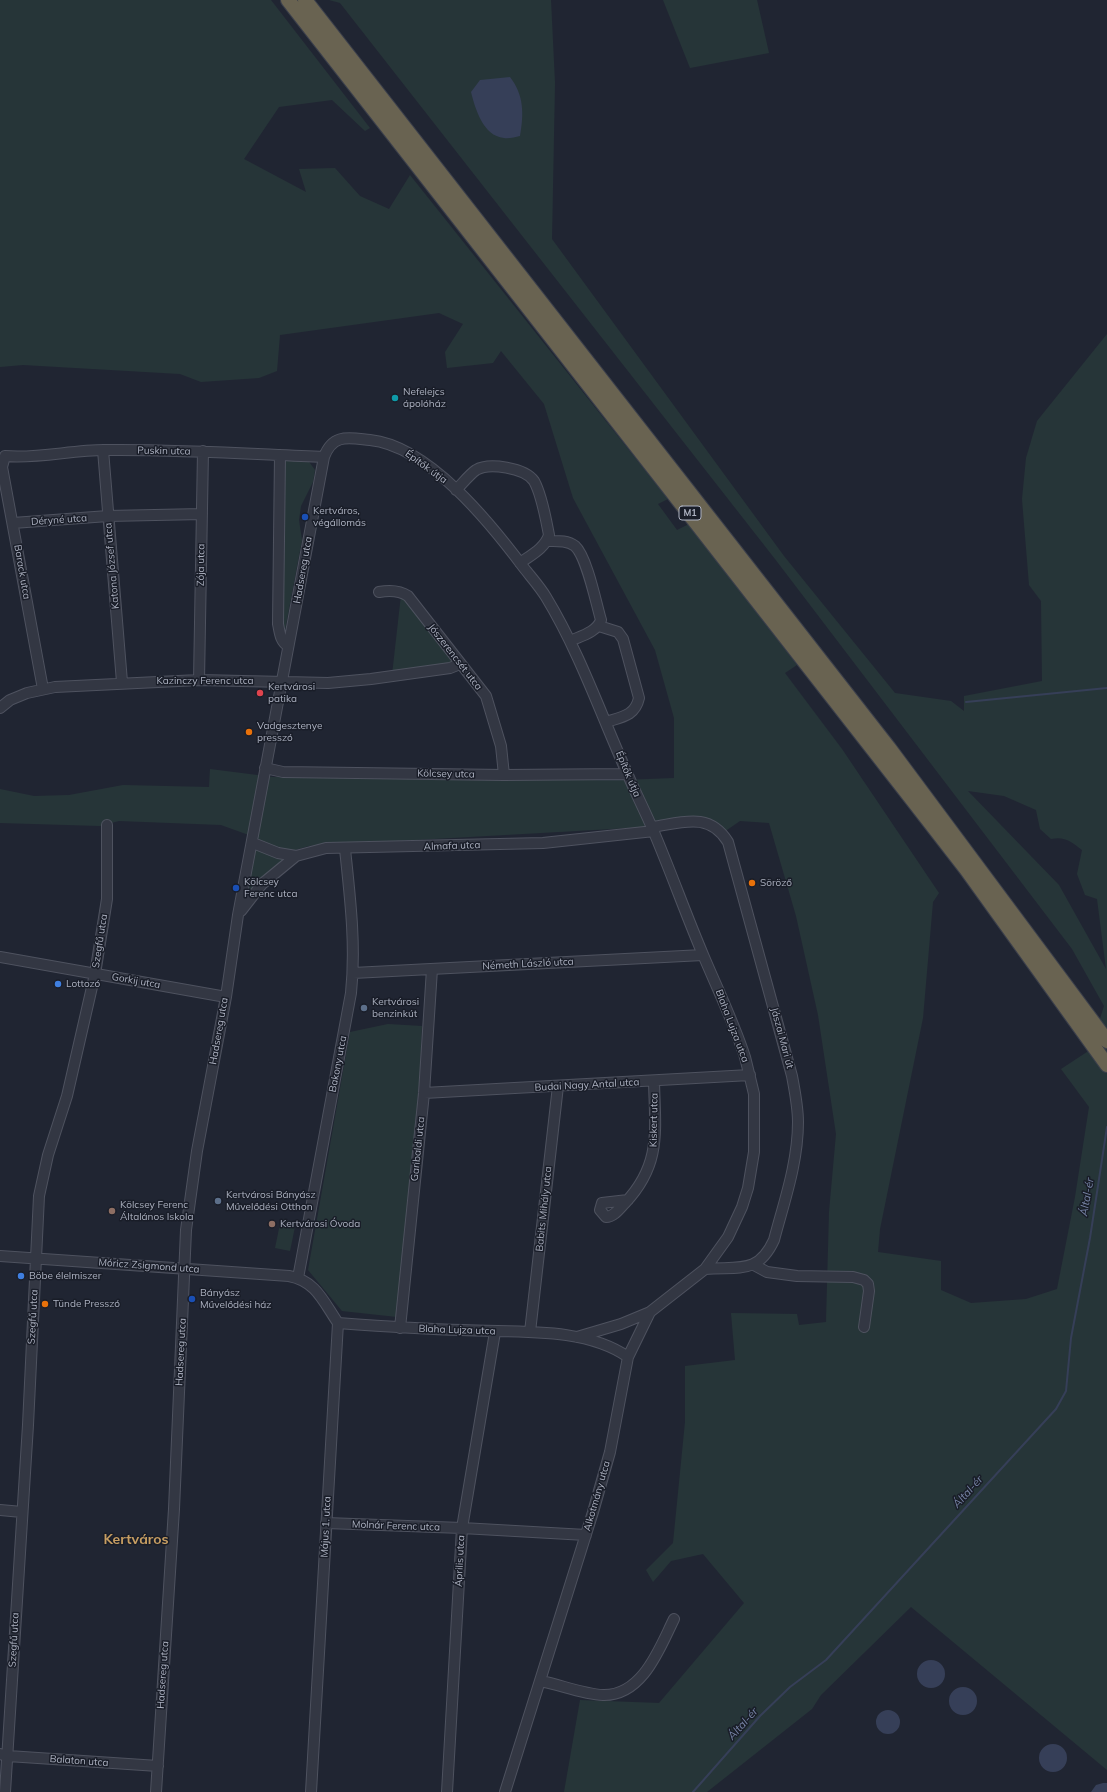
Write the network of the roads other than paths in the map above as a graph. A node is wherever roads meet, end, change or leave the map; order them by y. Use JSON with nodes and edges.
{"nodes":[{"id":1,"x":288,"y":0,"type":"edge"},
{"id":2,"x":305,"y":0,"type":"edge"},
{"id":3,"x":103,"y":450,"type":"junction"},
{"id":4,"x":203,"y":451,"type":"junction"},
{"id":5,"x":325,"y":452,"type":"junction"},
{"id":6,"x":280,"y":455,"type":"junction"},
{"id":7,"x":5,"y":456,"type":"joint"},
{"id":8,"x":456,"y":490,"type":"junction"},
{"id":9,"x":202,"y":514,"type":"junction"},
{"id":10,"x":108,"y":516,"type":"junction"},
{"id":11,"x":13,"y":524,"type":"junction"},
{"id":12,"x":547,"y":542,"type":"junction"},
{"id":13,"x":520,"y":563,"type":"junction"},
{"id":14,"x":379,"y":592,"type":"dead end"},
{"id":15,"x":599,"y":626,"type":"junction"},
{"id":16,"x":570,"y":641,"type":"junction"},
{"id":17,"x":288,"y":646,"type":"junction"},
{"id":18,"x":460,"y":664,"type":"junction"},
{"id":19,"x":199,"y":680,"type":"junction"},
{"id":20,"x":122,"y":682,"type":"junction"},
{"id":21,"x":282,"y":682,"type":"junction"},
{"id":22,"x":43,"y":689,"type":"junction"},
{"id":23,"x":0,"y":708,"type":"edge"},
{"id":24,"x":606,"y":722,"type":"junction"},
{"id":25,"x":265,"y":768,"type":"junction"},
{"id":26,"x":628,"y":774,"type":"junction"},
{"id":27,"x":504,"y":775,"type":"junction"},
{"id":28,"x":107,"y":825,"type":"dead end"},
{"id":29,"x":653,"y":829,"type":"junction"},
{"id":30,"x":252,"y":843,"type":"junction"},
{"id":31,"x":345,"y":849,"type":"junction"},
{"id":32,"x":296,"y":856,"type":"junction"},
{"id":33,"x":238,"y":915,"type":"junction"},
{"id":34,"x":703,"y":955,"type":"junction"},
{"id":35,"x":0,"y":957,"type":"edge"},
{"id":36,"x":432,"y":969,"type":"junction"},
{"id":37,"x":353,"y":973,"type":"junction"},
{"id":38,"x":95,"y":974,"type":"junction"},
{"id":39,"x":226,"y":997,"type":"junction"},
{"id":40,"x":1090,"y":1028,"type":"junction"},
{"id":41,"x":1107,"y":1041,"type":"edge"},
{"id":42,"x":1107,"y":1065,"type":"edge"},
{"id":43,"x":750,"y":1075,"type":"junction"},
{"id":44,"x":654,"y":1081,"type":"junction"},
{"id":45,"x":558,"y":1086,"type":"junction"},
{"id":46,"x":424,"y":1093,"type":"junction"},
{"id":47,"x":628,"y":1200,"type":"dead end"},
{"id":48,"x":0,"y":1256,"type":"edge"},
{"id":49,"x":36,"y":1259,"type":"junction"},
{"id":50,"x":754,"y":1265,"type":"junction"},
{"id":51,"x":185,"y":1268,"type":"junction"},
{"id":52,"x":705,"y":1269,"type":"junction"},
{"id":53,"x":298,"y":1278,"type":"junction"},
{"id":54,"x":650,"y":1312,"type":"junction"},
{"id":55,"x":338,"y":1323,"type":"junction"},
{"id":56,"x":864,"y":1327,"type":"dead end"},
{"id":57,"x":400,"y":1328,"type":"junction"},
{"id":58,"x":495,"y":1332,"type":"junction"},
{"id":59,"x":530,"y":1332,"type":"junction"},
{"id":60,"x":577,"y":1337,"type":"junction"},
{"id":61,"x":628,"y":1357,"type":"junction"},
{"id":62,"x":0,"y":1510,"type":"edge"},
{"id":63,"x":22,"y":1512,"type":"junction"},
{"id":64,"x":326,"y":1523,"type":"junction"},
{"id":65,"x":462,"y":1528,"type":"junction"},
{"id":66,"x":586,"y":1535,"type":"junction"},
{"id":67,"x":674,"y":1619,"type":"dead end"},
{"id":68,"x":541,"y":1681,"type":"junction"},
{"id":69,"x":4,"y":1755,"type":"edge"},
{"id":70,"x":158,"y":1766,"type":"junction"},
{"id":71,"x":5,"y":1792,"type":"edge"},
{"id":72,"x":156,"y":1792,"type":"edge"},
{"id":73,"x":311,"y":1792,"type":"edge"},
{"id":74,"x":447,"y":1792,"type":"edge"},
{"id":75,"x":505,"y":1792,"type":"edge"}],
"edges":[{"from":1,"to":40,"type":"highway","number":"M1"},
{"from":2,"to":40,"type":"highway","number":"M1"},
{"from":3,"to":4,"type":"street","name":"Puskin utca"},
{"from":3,"to":7,"type":"street","name":"Puskin utca"},
{"from":3,"to":10,"type":"street","name":"Katona József utca"},
{"from":4,"to":6,"type":"street","name":"Puskin utca"},
{"from":4,"to":9,"type":"street","name":"Zója utca"},
{"from":5,"to":6,"type":"street","name":"Puskin utca"},
{"from":5,"to":8,"type":"street","name":"Építők útja"},
{"from":5,"to":17,"type":"street","name":"Hadsereg utca"},
{"from":6,"to":17,"type":"street","name":"Hadsereg utca"},
{"from":7,"to":11,"type":"street","name":"Barack utca"},
{"from":8,"to":12,"type":"street","name":"Építők útja"},
{"from":8,"to":13,"type":"street","name":"Építők útja"},
{"from":9,"to":10,"type":"street","name":"Déryné utca"},
{"from":9,"to":19,"type":"street","name":"Zója utca"},
{"from":10,"to":11,"type":"street","name":"Déryné utca"},
{"from":10,"to":20,"type":"street","name":"Katona József utca"},
{"from":11,"to":22,"type":"street","name":"Barack utca"},
{"from":12,"to":13,"type":"street"},
{"from":12,"to":15,"type":"street"},
{"from":13,"to":16,"type":"street","name":"Építők útja"},
{"from":14,"to":18,"type":"street","name":"Jószerencsét utca"},
{"from":15,"to":16,"type":"street"},
{"from":15,"to":24,"type":"street"},
{"from":16,"to":24,"type":"street","name":"Építők útja"},
{"from":17,"to":21,"type":"street","name":"Hadsereg utca"},
{"from":18,"to":21,"type":"street","name":"Kazinczy Ferenc utca"},
{"from":18,"to":27,"type":"street","name":"Jószerencsét utca"},
{"from":19,"to":20,"type":"street","name":"Kazinczy Ferenc utca"},
{"from":19,"to":21,"type":"street","name":"Kazinczy Ferenc utca"},
{"from":20,"to":22,"type":"street","name":"Kazinczy Ferenc utca"},
{"from":21,"to":25,"type":"street","name":"Hadsereg utca"},
{"from":22,"to":23,"type":"street","name":"Kazinczy Ferenc utca"},
{"from":24,"to":26,"type":"street","name":"Építők útja"},
{"from":25,"to":27,"type":"street","name":"Kölcsey utca"},
{"from":25,"to":30,"type":"street","name":"Hadsereg utca"},
{"from":26,"to":27,"type":"street","name":"Kölcsey utca"},
{"from":26,"to":29,"type":"street","name":"Építők útja"},
{"from":28,"to":38,"type":"street","name":"Szegfű utca"},
{"from":29,"to":31,"type":"street","name":"Almafa utca"},
{"from":29,"to":34,"type":"street","name":"Blaha Lujza utca"},
{"from":29,"to":50,"type":"street","name":"Jászai Mari út"},
{"from":30,"to":32,"type":"street","name":"Almafa utca"},
{"from":30,"to":33,"type":"street","name":"Hadsereg utca"},
{"from":31,"to":32,"type":"street","name":"Almafa utca"},
{"from":31,"to":37,"type":"street","name":"Bakony utca"},
{"from":32,"to":33,"type":"street","name":"Hadsereg utca"},
{"from":33,"to":39,"type":"street","name":"Hadsereg utca"},
{"from":34,"to":36,"type":"street","name":"Németh László utca"},
{"from":34,"to":43,"type":"street","name":"Blaha Lujza utca"},
{"from":35,"to":38,"type":"street","name":"Gorkij utca"},
{"from":36,"to":37,"type":"street","name":"Németh László utca"},
{"from":36,"to":46,"type":"street","name":"Garibaldi utca"},
{"from":37,"to":53,"type":"street","name":"Bakony utca"},
{"from":38,"to":39,"type":"street","name":"Gorkij utca"},
{"from":38,"to":49,"type":"street","name":"Szegfű utca"},
{"from":39,"to":51,"type":"street","name":"Hadsereg utca"},
{"from":40,"to":41,"type":"highway","number":"M1"},
{"from":40,"to":42,"type":"highway","number":"M1"},
{"from":43,"to":44,"type":"street","name":"Budai Nagy Antal utca"},
{"from":43,"to":52,"type":"street","name":"Blaha Lujza utca"},
{"from":44,"to":45,"type":"street","name":"Budai Nagy Antal utca"},
{"from":44,"to":47,"type":"street","name":"Kiskert utca"},
{"from":45,"to":46,"type":"street","name":"Budai Nagy Antal utca"},
{"from":45,"to":59,"type":"street","name":"Babits Mihály utca"},
{"from":46,"to":57,"type":"street","name":"Garibaldi utca"},
{"from":48,"to":49,"type":"street","name":"Móricz Zsigmond utca"},
{"from":49,"to":51,"type":"street","name":"Móricz Zsigmond utca"},
{"from":49,"to":63,"type":"street","name":"Szegfű utca"},
{"from":50,"to":52,"type":"street"},
{"from":50,"to":56,"type":"street"},
{"from":51,"to":53,"type":"street","name":"Móricz Zsigmond utca"},
{"from":51,"to":70,"type":"street","name":"Hadsereg utca"},
{"from":52,"to":54,"type":"street","name":"Blaha Lujza utca"},
{"from":53,"to":55,"type":"street"},
{"from":54,"to":60,"type":"street","name":"Blaha Lujza utca"},
{"from":54,"to":61,"type":"street","name":"Alkotmány utca"},
{"from":55,"to":57,"type":"street","name":"Blaha Lujza utca"},
{"from":55,"to":64,"type":"street","name":"Május 1. utca"},
{"from":57,"to":58,"type":"street","name":"Blaha Lujza utca"},
{"from":58,"to":59,"type":"street","name":"Blaha Lujza utca"},
{"from":58,"to":65,"type":"street","name":"Április utca"},
{"from":59,"to":60,"type":"street","name":"Blaha Lujza utca"},
{"from":60,"to":61,"type":"street","name":"Blaha Lujza utca"},
{"from":61,"to":66,"type":"street","name":"Alkotmány utca"},
{"from":62,"to":63,"type":"street"},
{"from":63,"to":69,"type":"street","name":"Szegfű utca"},
{"from":64,"to":65,"type":"street","name":"Molnár Ferenc utca"},
{"from":64,"to":73,"type":"street","name":"Május 1. utca"},
{"from":65,"to":66,"type":"street","name":"Molnár Ferenc utca"},
{"from":65,"to":74,"type":"street","name":"Április utca"},
{"from":66,"to":68,"type":"street","name":"Alkotmány utca"},
{"from":67,"to":68,"type":"street"},
{"from":68,"to":75,"type":"street","name":"Alkotmány utca"},
{"from":69,"to":70,"type":"street","name":"Balaton utca"},
{"from":69,"to":71,"type":"street","name":"Szegfű utca"},
{"from":70,"to":72,"type":"street","name":"Hadsereg utca"}]}
